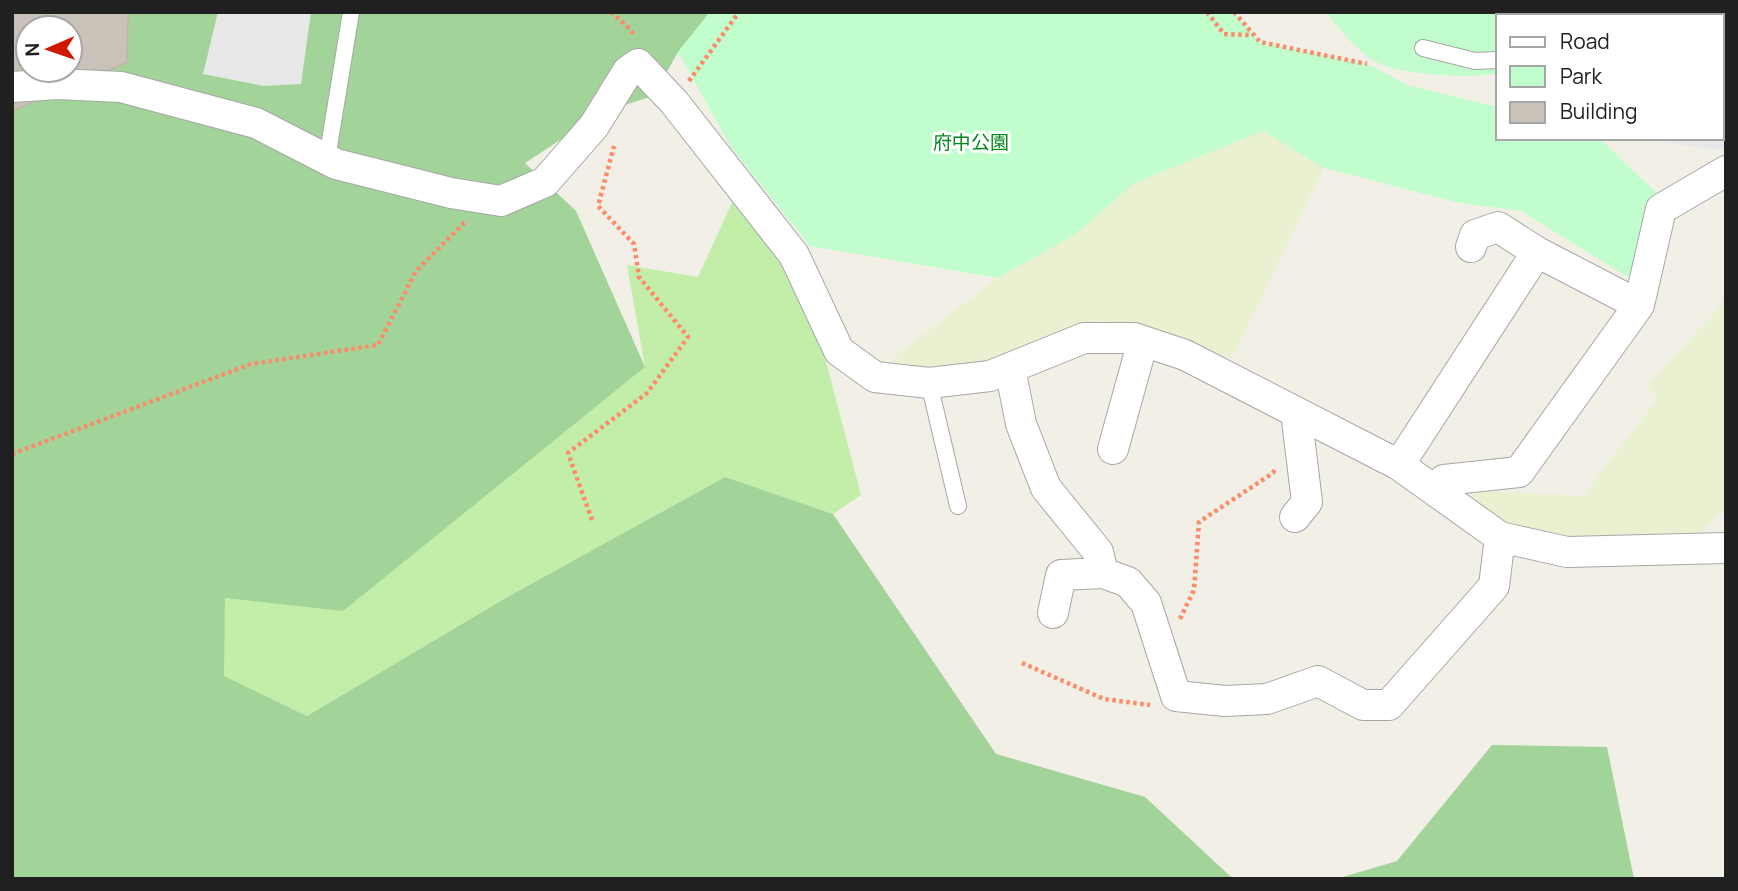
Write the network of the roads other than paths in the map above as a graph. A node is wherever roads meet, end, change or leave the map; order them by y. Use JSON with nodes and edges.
{"nodes":[{"id":1,"x":351,"y":12,"type":"edge"},
{"id":2,"x":1423,"y":48,"type":"dead end"},
{"id":3,"x":1496,"y":60,"type":"edge"},
{"id":4,"x":12,"y":87,"type":"edge"},
{"id":5,"x":327,"y":159,"type":"junction"},
{"id":6,"x":1726,"y":172,"type":"edge"},
{"id":7,"x":1471,"y":247,"type":"dead end"},
{"id":8,"x":1537,"y":252,"type":"junction"},
{"id":9,"x":1639,"y":305,"type":"junction"},
{"id":10,"x":1143,"y":341,"type":"junction"},
{"id":11,"x":1010,"y":368,"type":"junction"},
{"id":12,"x":929,"y":383,"type":"junction"},
{"id":13,"x":1296,"y":412,"type":"junction"},
{"id":14,"x":1113,"y":449,"type":"dead end"},
{"id":15,"x":1399,"y":465,"type":"junction"},
{"id":16,"x":1438,"y":493,"type":"junction"},
{"id":17,"x":958,"y":506,"type":"dead end"},
{"id":18,"x":1295,"y":517,"type":"dead end"},
{"id":19,"x":1500,"y":537,"type":"junction"},
{"id":20,"x":1726,"y":548,"type":"edge"},
{"id":21,"x":1103,"y":573,"type":"junction"},
{"id":22,"x":1053,"y":613,"type":"dead end"}],
"edges":[{"from":1,"to":5,"type":"lane"},
{"from":2,"to":3,"type":"lane"},
{"from":4,"to":5,"type":"street"},
{"from":5,"to":12,"type":"street"},
{"from":6,"to":9,"type":"street"},
{"from":7,"to":8,"type":"street"},
{"from":8,"to":9,"type":"street"},
{"from":8,"to":15,"type":"street"},
{"from":9,"to":16,"type":"street"},
{"from":10,"to":11,"type":"street"},
{"from":10,"to":13,"type":"street"},
{"from":10,"to":14,"type":"street"},
{"from":11,"to":12,"type":"street"},
{"from":11,"to":21,"type":"street"},
{"from":12,"to":17,"type":"lane"},
{"from":13,"to":15,"type":"street"},
{"from":13,"to":18,"type":"street"},
{"from":15,"to":16,"type":"street"},
{"from":16,"to":19,"type":"street"},
{"from":19,"to":20,"type":"street"},
{"from":19,"to":21,"type":"street"},
{"from":21,"to":22,"type":"street"}]}
